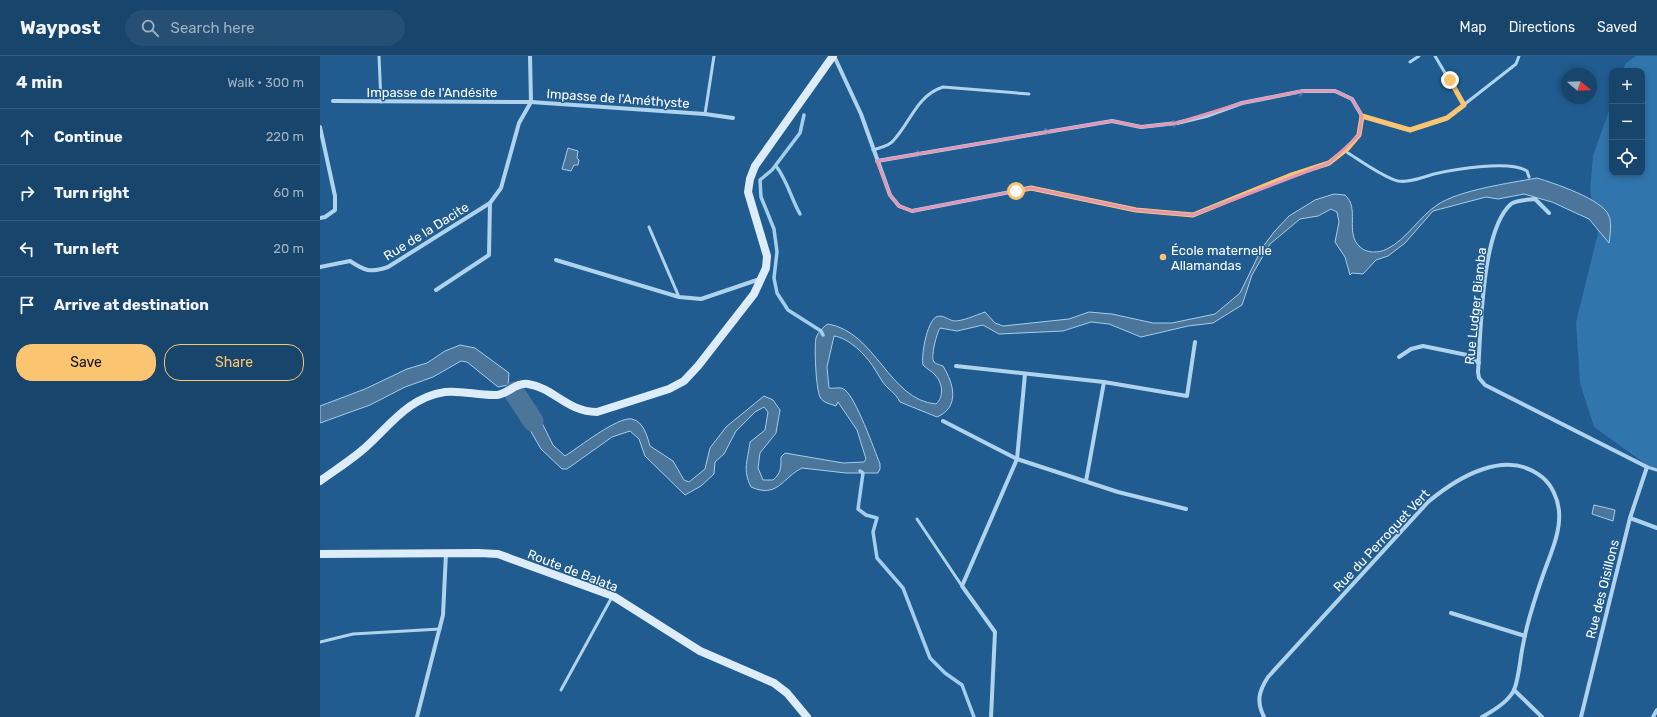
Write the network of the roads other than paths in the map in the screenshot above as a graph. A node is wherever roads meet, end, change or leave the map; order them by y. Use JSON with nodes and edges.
{"nodes":[{"id":1,"x":379,"y":56,"type":"edge"},
{"id":2,"x":530,"y":56,"type":"edge"},
{"id":3,"x":714,"y":56,"type":"edge"},
{"id":4,"x":833,"y":56,"type":"edge"},
{"id":5,"x":1419,"y":56,"type":"edge"},
{"id":6,"x":1435,"y":56,"type":"edge"},
{"id":7,"x":1519,"y":56,"type":"edge"},
{"id":8,"x":1410,"y":62,"type":"dead end"},
{"id":9,"x":1029,"y":94,"type":"dead end"},
{"id":10,"x":333,"y":101,"type":"dead end"},
{"id":11,"x":381,"y":102,"type":"junction"},
{"id":12,"x":531,"y":102,"type":"junction"},
{"id":13,"x":1464,"y":105,"type":"junction"},
{"id":14,"x":705,"y":114,"type":"junction"},
{"id":15,"x":1362,"y":116,"type":"junction"},
{"id":16,"x":733,"y":118,"type":"dead end"},
{"id":17,"x":320,"y":127,"type":"edge"},
{"id":18,"x":873,"y":150,"type":"junction"},
{"id":19,"x":1345,"y":151,"type":"junction"},
{"id":20,"x":877,"y":161,"type":"junction"},
{"id":21,"x":1529,"y":177,"type":"dead end"},
{"id":22,"x":490,"y":203,"type":"junction"},
{"id":23,"x":1549,"y":213,"type":"dead end"},
{"id":24,"x":320,"y":218,"type":"edge"},
{"id":25,"x":649,"y":227,"type":"dead end"},
{"id":26,"x":556,"y":260,"type":"dead end"},
{"id":27,"x":320,"y":266,"type":"edge"},
{"id":28,"x":762,"y":278,"type":"junction"},
{"id":29,"x":436,"y":290,"type":"dead end"},
{"id":30,"x":678,"y":297,"type":"junction"},
{"id":31,"x":1195,"y":342,"type":"dead end"},
{"id":32,"x":1399,"y":357,"type":"dead end"},
{"id":33,"x":1479,"y":363,"type":"junction"},
{"id":34,"x":956,"y":366,"type":"dead end"},
{"id":35,"x":1025,"y":374,"type":"junction"},
{"id":36,"x":1104,"y":382,"type":"junction"},
{"id":37,"x":943,"y":421,"type":"dead end"},
{"id":38,"x":1017,"y":459,"type":"junction"},
{"id":39,"x":1647,"y":467,"type":"junction"},
{"id":40,"x":1657,"y":470,"type":"edge"},
{"id":41,"x":320,"y":481,"type":"edge"},
{"id":42,"x":1086,"y":481,"type":"junction"},
{"id":43,"x":1186,"y":509,"type":"dead end"},
{"id":44,"x":1630,"y":518,"type":"junction"},
{"id":45,"x":917,"y":519,"type":"dead end"},
{"id":46,"x":1657,"y":528,"type":"edge"},
{"id":47,"x":446,"y":553,"type":"junction"},
{"id":48,"x":320,"y":554,"type":"edge"},
{"id":49,"x":962,"y":586,"type":"junction"},
{"id":50,"x":613,"y":596,"type":"junction"},
{"id":51,"x":1451,"y":613,"type":"dead end"},
{"id":52,"x":440,"y":629,"type":"junction"},
{"id":53,"x":1525,"y":636,"type":"junction"},
{"id":54,"x":320,"y":642,"type":"edge"},
{"id":55,"x":561,"y":690,"type":"dead end"},
{"id":56,"x":1514,"y":690,"type":"junction"},
{"id":57,"x":1657,"y":710,"type":"edge"},
{"id":58,"x":417,"y":717,"type":"edge"},
{"id":59,"x":807,"y":717,"type":"edge"},
{"id":60,"x":991,"y":717,"type":"edge"},
{"id":61,"x":1264,"y":717,"type":"edge"},
{"id":62,"x":1482,"y":717,"type":"edge"},
{"id":63,"x":1542,"y":717,"type":"edge"},
{"id":64,"x":1581,"y":717,"type":"edge"},
{"id":65,"x":1653,"y":717,"type":"edge"}],
"edges":[{"from":1,"to":11,"type":"lane"},
{"from":2,"to":12,"type":"street"},
{"from":3,"to":14,"type":"lane","name":"Impasse de l'Améthyste"},
{"from":4,"to":18,"type":"street"},
{"from":4,"to":28,"type":"street"},
{"from":5,"to":8,"type":"lane"},
{"from":6,"to":13,"type":"lane"},
{"from":7,"to":13,"type":"lane"},
{"from":9,"to":18,"type":"lane"},
{"from":10,"to":11,"type":"street","name":"Impasse de l'Andésite"},
{"from":11,"to":12,"type":"street","name":"Impasse de l'Andésite"},
{"from":12,"to":14,"type":"street","name":"Impasse de l'Améthyste"},
{"from":12,"to":22,"type":"street","name":"Rue de la Dacite"},
{"from":13,"to":15,"type":"lane"},
{"from":14,"to":16,"type":"street","name":"Impasse de l'Améthyste"},
{"from":15,"to":19,"type":"street"},
{"from":20,"to":15,"type":"street","one_way":true},
{"from":17,"to":24,"type":"street"},
{"from":18,"to":20,"type":"street"},
{"from":19,"to":20,"type":"street"},
{"from":19,"to":21,"type":"lane"},
{"from":22,"to":27,"type":"street","name":"Rue de la Dacite"},
{"from":22,"to":29,"type":"street","name":"Rue de la Dacite"},
{"from":23,"to":33,"type":"street","name":"Rue Ludger Biamba"},
{"from":25,"to":30,"type":"lane"},
{"from":26,"to":30,"type":"street"},
{"from":28,"to":30,"type":"street"},
{"from":28,"to":41,"type":"street"},
{"from":31,"to":36,"type":"street"},
{"from":32,"to":33,"type":"street"},
{"from":33,"to":39,"type":"street","name":"Rue Ludger Biamba"},
{"from":34,"to":35,"type":"street"},
{"from":35,"to":36,"type":"street"},
{"from":35,"to":38,"type":"street"},
{"from":36,"to":42,"type":"street"},
{"from":37,"to":38,"type":"street"},
{"from":38,"to":42,"type":"street"},
{"from":38,"to":49,"type":"street"},
{"from":39,"to":40,"type":"lane","name":"Rue Ludger Biamba"},
{"from":39,"to":44,"type":"street","name":"Rue des Oisillons"},
{"from":42,"to":43,"type":"street"},
{"from":44,"to":46,"type":"street"},
{"from":44,"to":64,"type":"street","name":"Rue des Oisillons"},
{"from":45,"to":49,"type":"lane"},
{"from":47,"to":48,"type":"street","name":"Route de Balata"},
{"from":47,"to":50,"type":"street","name":"Route de Balata"},
{"from":47,"to":52,"type":"street"},
{"from":49,"to":60,"type":"street"},
{"from":50,"to":55,"type":"lane"},
{"from":50,"to":59,"type":"street","name":"Route de Balata"},
{"from":51,"to":53,"type":"street"},
{"from":52,"to":54,"type":"lane"},
{"from":52,"to":58,"type":"street"},
{"from":53,"to":56,"type":"street","name":"Rue du Perroquet Vert"},
{"from":53,"to":61,"type":"street","name":"Rue du Perroquet Vert"},
{"from":56,"to":62,"type":"street"},
{"from":56,"to":63,"type":"street"},
{"from":57,"to":65,"type":"street"}]}
